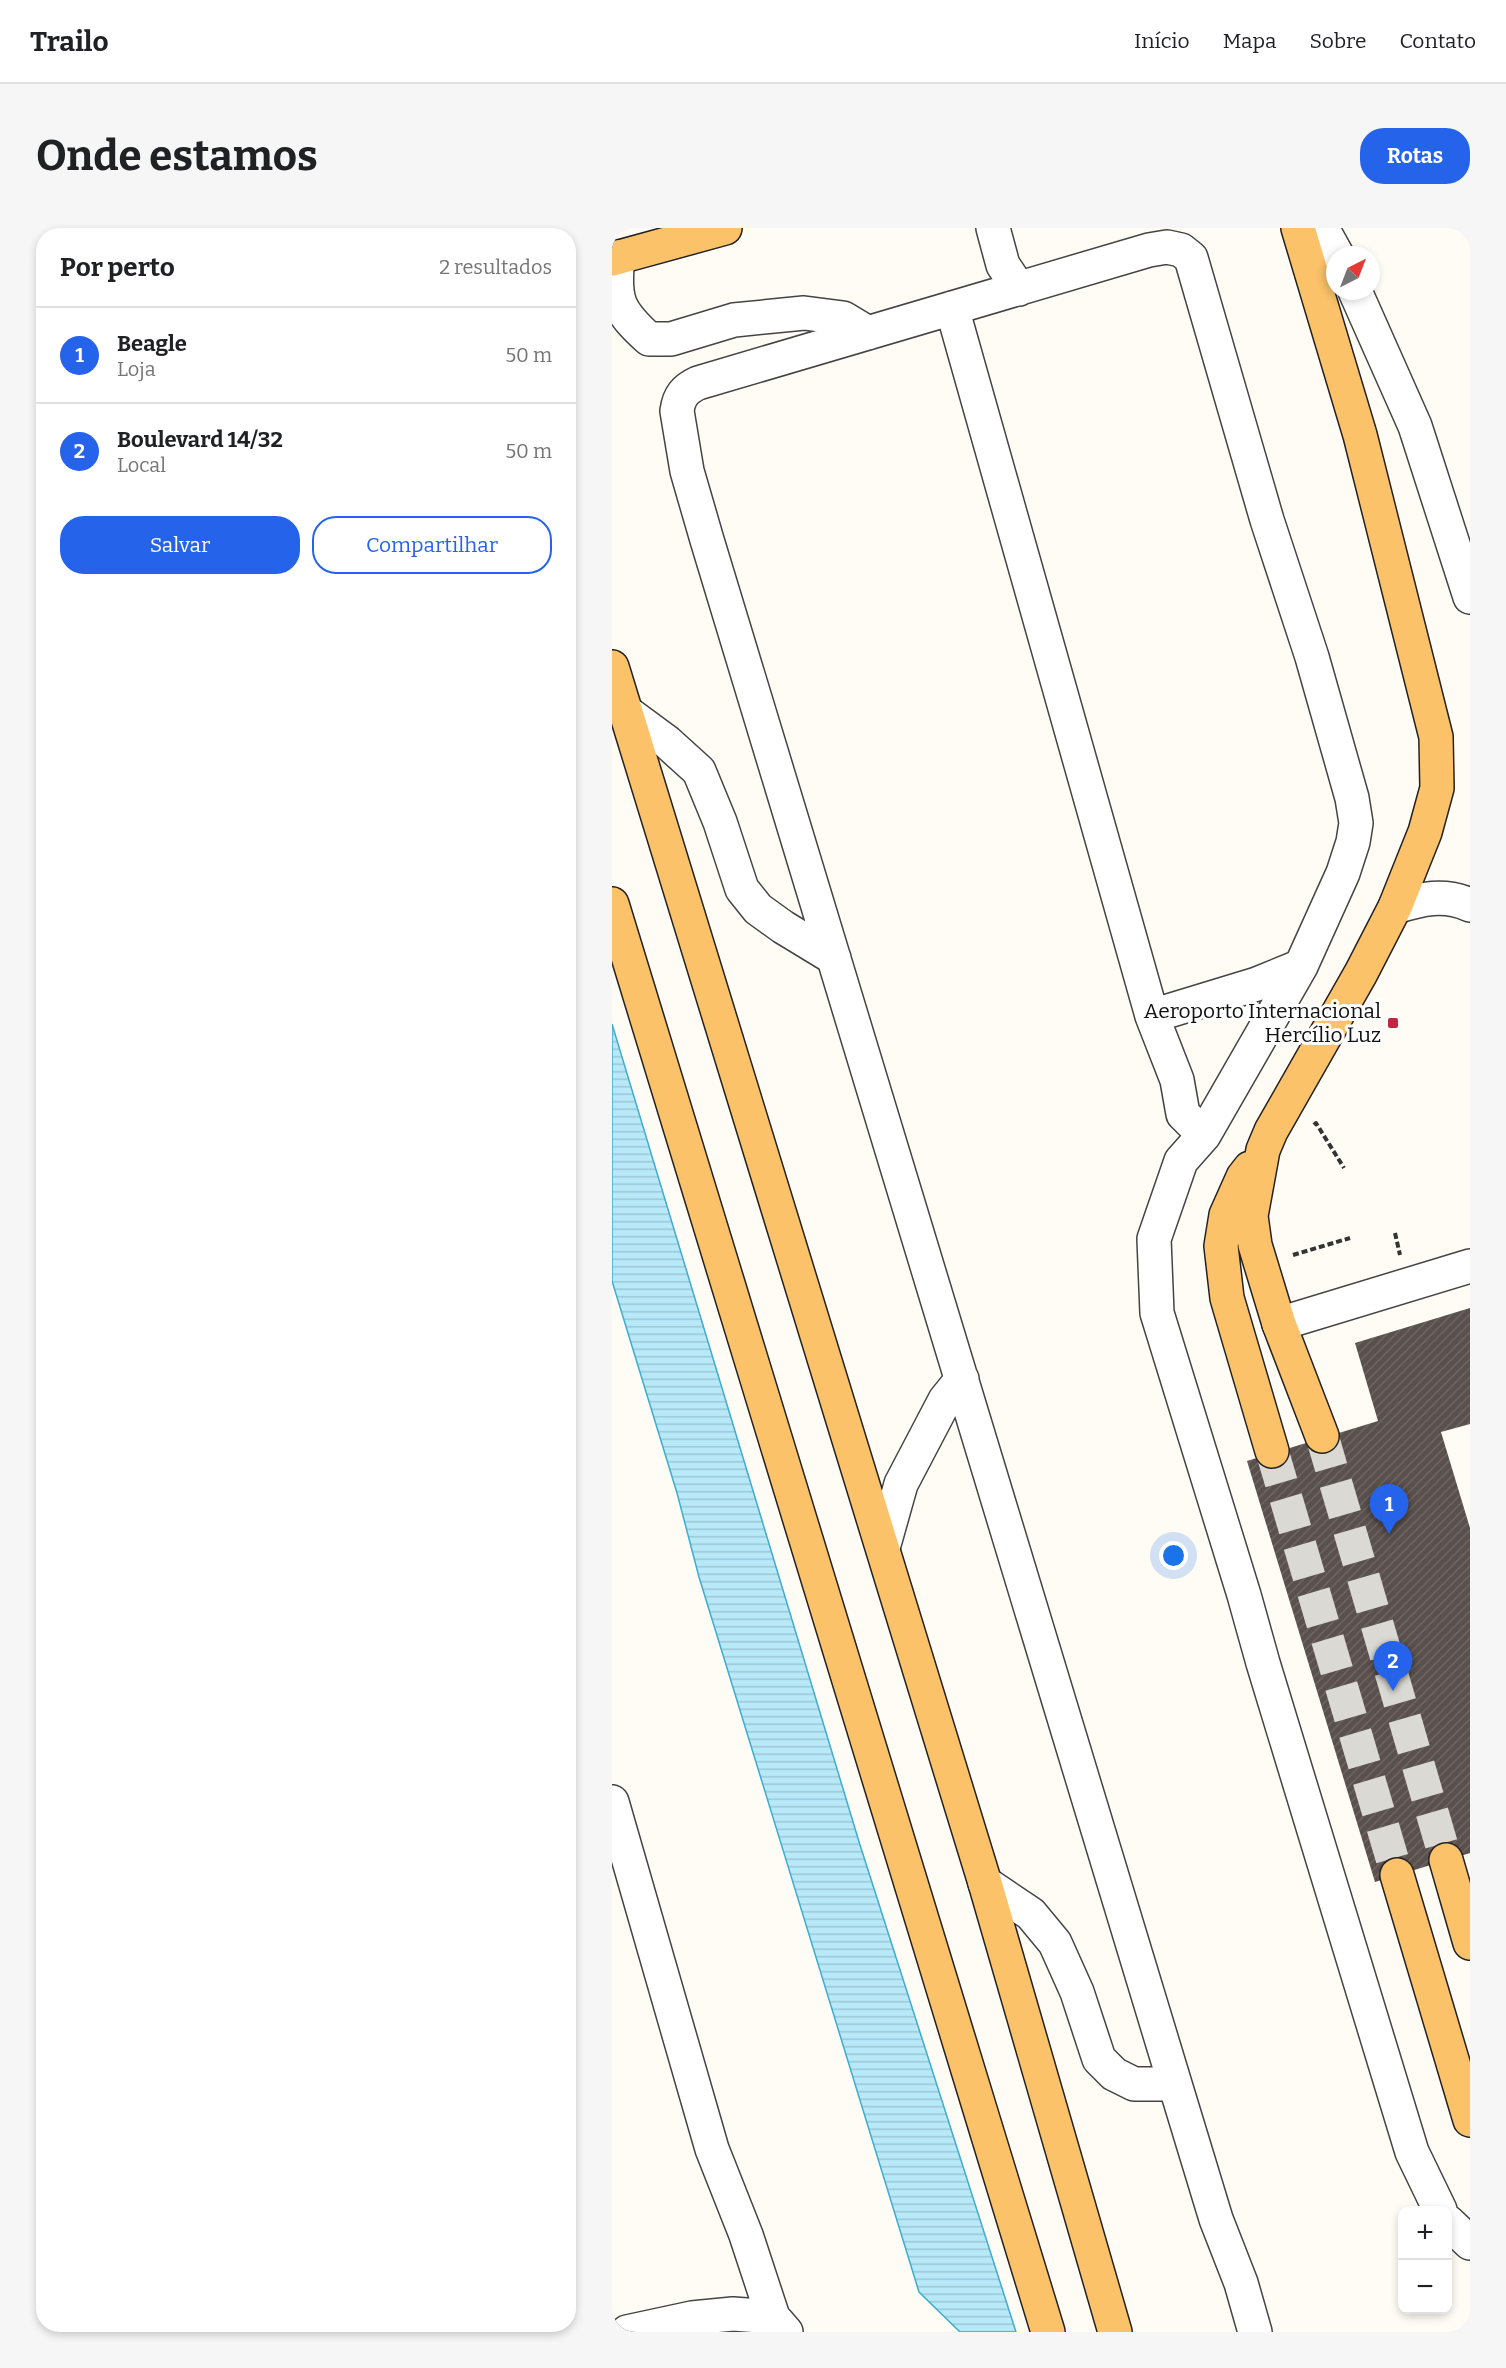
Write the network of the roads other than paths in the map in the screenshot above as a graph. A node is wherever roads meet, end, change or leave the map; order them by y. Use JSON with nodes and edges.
{"nodes":[{"id":1,"x":725,"y":228,"type":"edge"},
{"id":2,"x":993,"y":228,"type":"edge"},
{"id":3,"x":1298,"y":228,"type":"edge"},
{"id":4,"x":1322,"y":228,"type":"edge"},
{"id":5,"x":1331,"y":246,"type":"edge"},
{"id":6,"x":615,"y":258,"type":"edge"},
{"id":7,"x":1018,"y":289,"type":"junction"},
{"id":8,"x":1358,"y":300,"type":"edge"},
{"id":9,"x":952,"y":308,"type":"junction"},
{"id":10,"x":868,"y":333,"type":"junction"},
{"id":11,"x":1470,"y":597,"type":"edge"},
{"id":12,"x":612,"y":667,"type":"edge"},
{"id":13,"x":625,"y":711,"type":"junction"},
{"id":14,"x":612,"y":904,"type":"edge"},
{"id":15,"x":1395,"y":907,"type":"junction"},
{"id":16,"x":1470,"y":908,"type":"edge"},
{"id":17,"x":834,"y":958,"type":"junction"},
{"id":18,"x":1301,"y":966,"type":"junction"},
{"id":19,"x":1152,"y":1016,"type":"junction"},
{"id":20,"x":1204,"y":1135,"type":"junction"},
{"id":21,"x":1263,"y":1150,"type":"junction"},
{"id":22,"x":1470,"y":1266,"type":"edge"},
{"id":23,"x":1279,"y":1324,"type":"junction"},
{"id":24,"x":962,"y":1379,"type":"junction"},
{"id":25,"x":1322,"y":1436,"type":"tunnel mouth"},
{"id":26,"x":1272,"y":1451,"type":"tunnel mouth"},
{"id":27,"x":883,"y":1548,"type":"junction"},
{"id":28,"x":612,"y":1802,"type":"edge"},
{"id":29,"x":1446,"y":1860,"type":"tunnel mouth"},
{"id":30,"x":1397,"y":1875,"type":"tunnel mouth"},
{"id":31,"x":985,"y":1883,"type":"junction"},
{"id":32,"x":1470,"y":1943,"type":"edge"},
{"id":33,"x":1174,"y":2084,"type":"junction"},
{"id":34,"x":1470,"y":2120,"type":"edge"},
{"id":35,"x":1438,"y":2206,"type":"edge"},
{"id":36,"x":1452,"y":2226,"type":"edge"},
{"id":37,"x":1470,"y":2243,"type":"edge"},
{"id":38,"x":779,"y":2325,"type":"edge"},
{"id":39,"x":627,"y":2332,"type":"edge"},
{"id":40,"x":1048,"y":2332,"type":"edge"},
{"id":41,"x":1115,"y":2332,"type":"edge"},
{"id":42,"x":1255,"y":2332,"type":"edge"}],
"edges":[{"from":1,"to":6,"type":"main road"},
{"from":2,"to":7,"type":"lane"},
{"from":3,"to":15,"type":"main road"},
{"from":4,"to":5,"type":"lane"},
{"from":6,"to":10,"type":"lane"},
{"from":7,"to":9,"type":"lane"},
{"from":7,"to":18,"type":"lane"},
{"from":8,"to":11,"type":"lane"},
{"from":9,"to":10,"type":"lane"},
{"from":9,"to":19,"type":"lane"},
{"from":10,"to":17,"type":"lane"},
{"from":12,"to":13,"type":"main road"},
{"from":13,"to":17,"type":"lane"},
{"from":13,"to":27,"type":"main road"},
{"from":14,"to":40,"type":"main road"},
{"from":15,"to":16,"type":"lane"},
{"from":15,"to":21,"type":"main road"},
{"from":17,"to":24,"type":"lane"},
{"from":18,"to":19,"type":"lane"},
{"from":18,"to":20,"type":"lane"},
{"from":19,"to":20,"type":"lane"},
{"from":20,"to":35,"type":"lane"},
{"from":21,"to":23,"type":"main road"},
{"from":21,"to":26,"type":"main road"},
{"from":22,"to":23,"type":"lane"},
{"from":23,"to":25,"type":"main road"},
{"from":24,"to":27,"type":"lane"},
{"from":24,"to":33,"type":"lane"},
{"from":27,"to":31,"type":"main road"},
{"from":28,"to":38,"type":"lane"},
{"from":29,"to":32,"type":"main road"},
{"from":30,"to":34,"type":"main road"},
{"from":31,"to":33,"type":"lane"},
{"from":31,"to":41,"type":"main road"},
{"from":33,"to":42,"type":"lane"},
{"from":36,"to":37,"type":"lane"},
{"from":38,"to":39,"type":"lane"}]}
